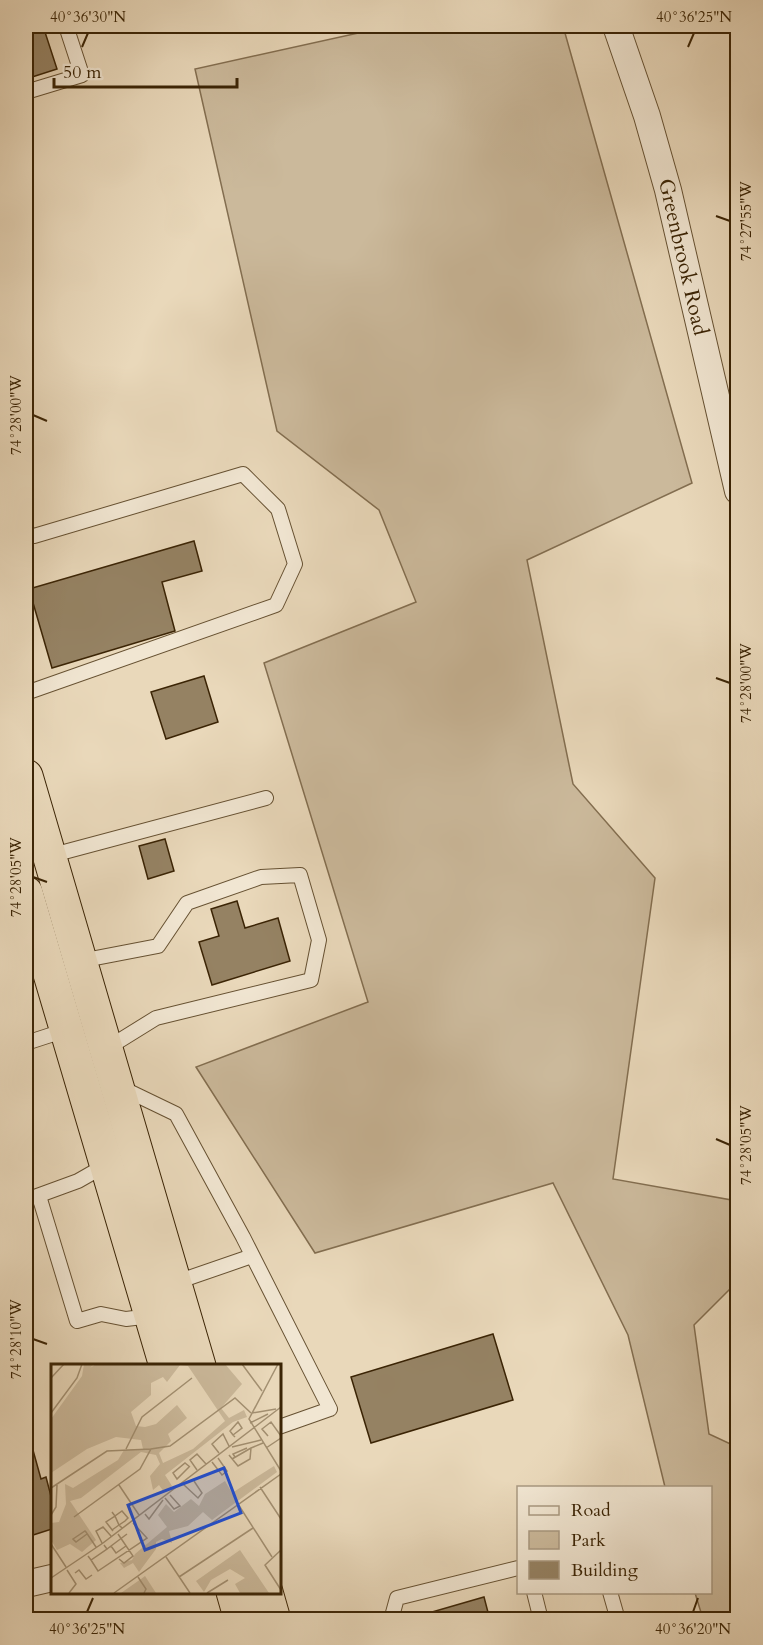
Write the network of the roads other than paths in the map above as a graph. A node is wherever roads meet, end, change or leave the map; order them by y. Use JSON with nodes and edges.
{"nodes":[{"id":1,"x":66,"y":26,"type":"edge"},
{"id":2,"x":616,"y":26,"type":"edge"},
{"id":3,"x":26,"y":92,"type":"edge"},
{"id":4,"x":738,"y":491,"type":"edge"},
{"id":5,"x":26,"y":533,"type":"edge"},
{"id":6,"x":26,"y":693,"type":"edge"},
{"id":7,"x":26,"y":776,"type":"edge"},
{"id":8,"x":266,"y":798,"type":"dead end"},
{"id":9,"x":49,"y":856,"type":"junction"},
{"id":10,"x":26,"y":893,"type":"edge"},
{"id":11,"x":80,"y":961,"type":"junction"},
{"id":12,"x":66,"y":1030,"type":"junction"},
{"id":13,"x":26,"y":1042,"type":"edge"},
{"id":14,"x":106,"y":1049,"type":"junction"},
{"id":15,"x":116,"y":1085,"type":"junction"},
{"id":16,"x":106,"y":1165,"type":"junction"},
{"id":17,"x":32,"y":1198,"type":"edge"},
{"id":18,"x":252,"y":1256,"type":"junction"},
{"id":19,"x":174,"y":1283,"type":"junction"},
{"id":20,"x":151,"y":1316,"type":"junction"},
{"id":21,"x":165,"y":1364,"type":"edge"},
{"id":22,"x":198,"y":1364,"type":"edge"},
{"id":23,"x":280,"y":1427,"type":"edge"},
{"id":24,"x":517,"y":1568,"type":"edge"},
{"id":25,"x":51,"y":1578,"type":"edge"},
{"id":26,"x":26,"y":1584,"type":"edge"},
{"id":27,"x":233,"y":1594,"type":"edge"},
{"id":28,"x":266,"y":1594,"type":"edge"},
{"id":29,"x":534,"y":1594,"type":"edge"},
{"id":30,"x":610,"y":1594,"type":"edge"},
{"id":31,"x":241,"y":1620,"type":"edge"},
{"id":32,"x":274,"y":1620,"type":"edge"},
{"id":33,"x":391,"y":1620,"type":"edge"},
{"id":34,"x":541,"y":1620,"type":"edge"},
{"id":35,"x":618,"y":1620,"type":"edge"}],
"edges":[{"from":1,"to":3,"type":"lane"},
{"from":2,"to":4,"type":"street","name":"Greenbrook Road"},
{"from":5,"to":6,"type":"lane"},
{"from":7,"to":9,"type":"highway"},
{"from":8,"to":9,"type":"lane"},
{"from":9,"to":11,"type":"highway"},
{"from":10,"to":12,"type":"highway"},
{"from":11,"to":14,"type":"highway"},
{"from":11,"to":14,"type":"lane"},
{"from":12,"to":13,"type":"lane"},
{"from":12,"to":16,"type":"highway"},
{"from":14,"to":15,"type":"highway"},
{"from":15,"to":18,"type":"lane"},
{"from":15,"to":19,"type":"highway"},
{"from":16,"to":17,"type":"lane"},
{"from":16,"to":20,"type":"highway"},
{"from":17,"to":20,"type":"lane"},
{"from":18,"to":19,"type":"lane"},
{"from":18,"to":23,"type":"lane"},
{"from":19,"to":22,"type":"highway"},
{"from":20,"to":21,"type":"highway"},
{"from":24,"to":33,"type":"lane"},
{"from":25,"to":26,"type":"street"},
{"from":27,"to":31,"type":"highway"},
{"from":28,"to":32,"type":"highway"},
{"from":29,"to":34,"type":"lane"},
{"from":30,"to":35,"type":"lane"}]}
